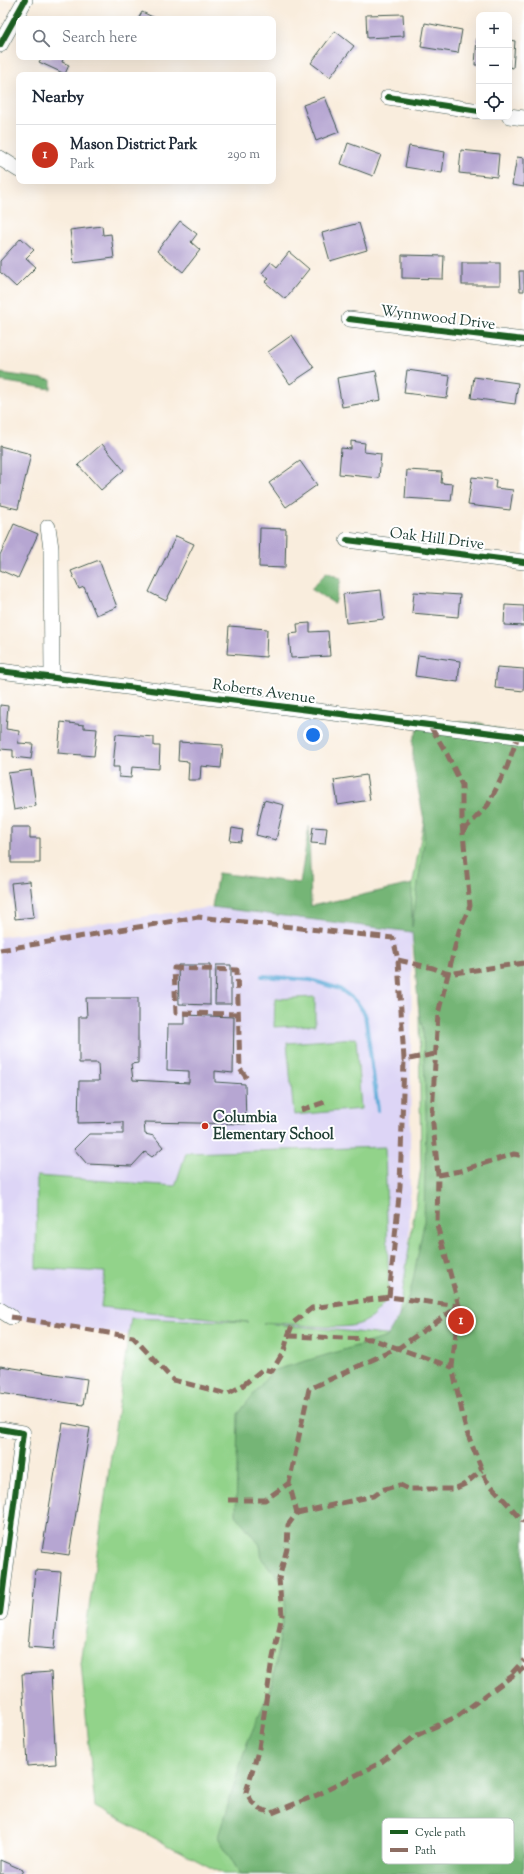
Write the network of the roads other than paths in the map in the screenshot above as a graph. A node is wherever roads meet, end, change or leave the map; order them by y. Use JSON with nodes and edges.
{"nodes":[{"id":1,"x":25,"y":0,"type":"edge"},
{"id":2,"x":16,"y":16,"type":"edge"},
{"id":3,"x":16,"y":16,"type":"edge"},
{"id":4,"x":0,"y":45,"type":"edge"},
{"id":5,"x":388,"y":97,"type":"dead end"},
{"id":6,"x":476,"y":111,"type":"edge"},
{"id":7,"x":512,"y":116,"type":"edge"},
{"id":8,"x":524,"y":118,"type":"edge"},
{"id":9,"x":0,"y":158,"type":"edge"},
{"id":10,"x":16,"y":168,"type":"edge"},
{"id":11,"x":349,"y":319,"type":"dead end"},
{"id":12,"x":524,"y":340,"type":"edge"},
{"id":13,"x":48,"y":527,"type":"dead end"},
{"id":14,"x":347,"y":540,"type":"dead end"},
{"id":15,"x":524,"y":562,"type":"edge"},
{"id":16,"x":0,"y":671,"type":"edge"},
{"id":17,"x":52,"y":676,"type":"junction"},
{"id":18,"x":524,"y":737,"type":"edge"},
{"id":19,"x":0,"y":1310,"type":"edge"},
{"id":20,"x":0,"y":1320,"type":"edge"},
{"id":21,"x":0,"y":1429,"type":"edge"},
{"id":22,"x":0,"y":1613,"type":"edge"}],
"edges":[{"from":1,"to":3,"type":"street"},
{"from":2,"to":4,"type":"street"},
{"from":5,"to":6,"type":"street"},
{"from":7,"to":8,"type":"street"},
{"from":9,"to":10,"type":"street"},
{"from":11,"to":12,"type":"street","name":"Wynnwood Drive"},
{"from":13,"to":17,"type":"street"},
{"from":14,"to":15,"type":"street","name":"Oak Hill Drive"},
{"from":16,"to":17,"type":"street","name":"Roberts Avenue"},
{"from":17,"to":18,"type":"street","name":"Roberts Avenue"},
{"from":19,"to":20,"type":"street"},
{"from":21,"to":22,"type":"street"}]}
